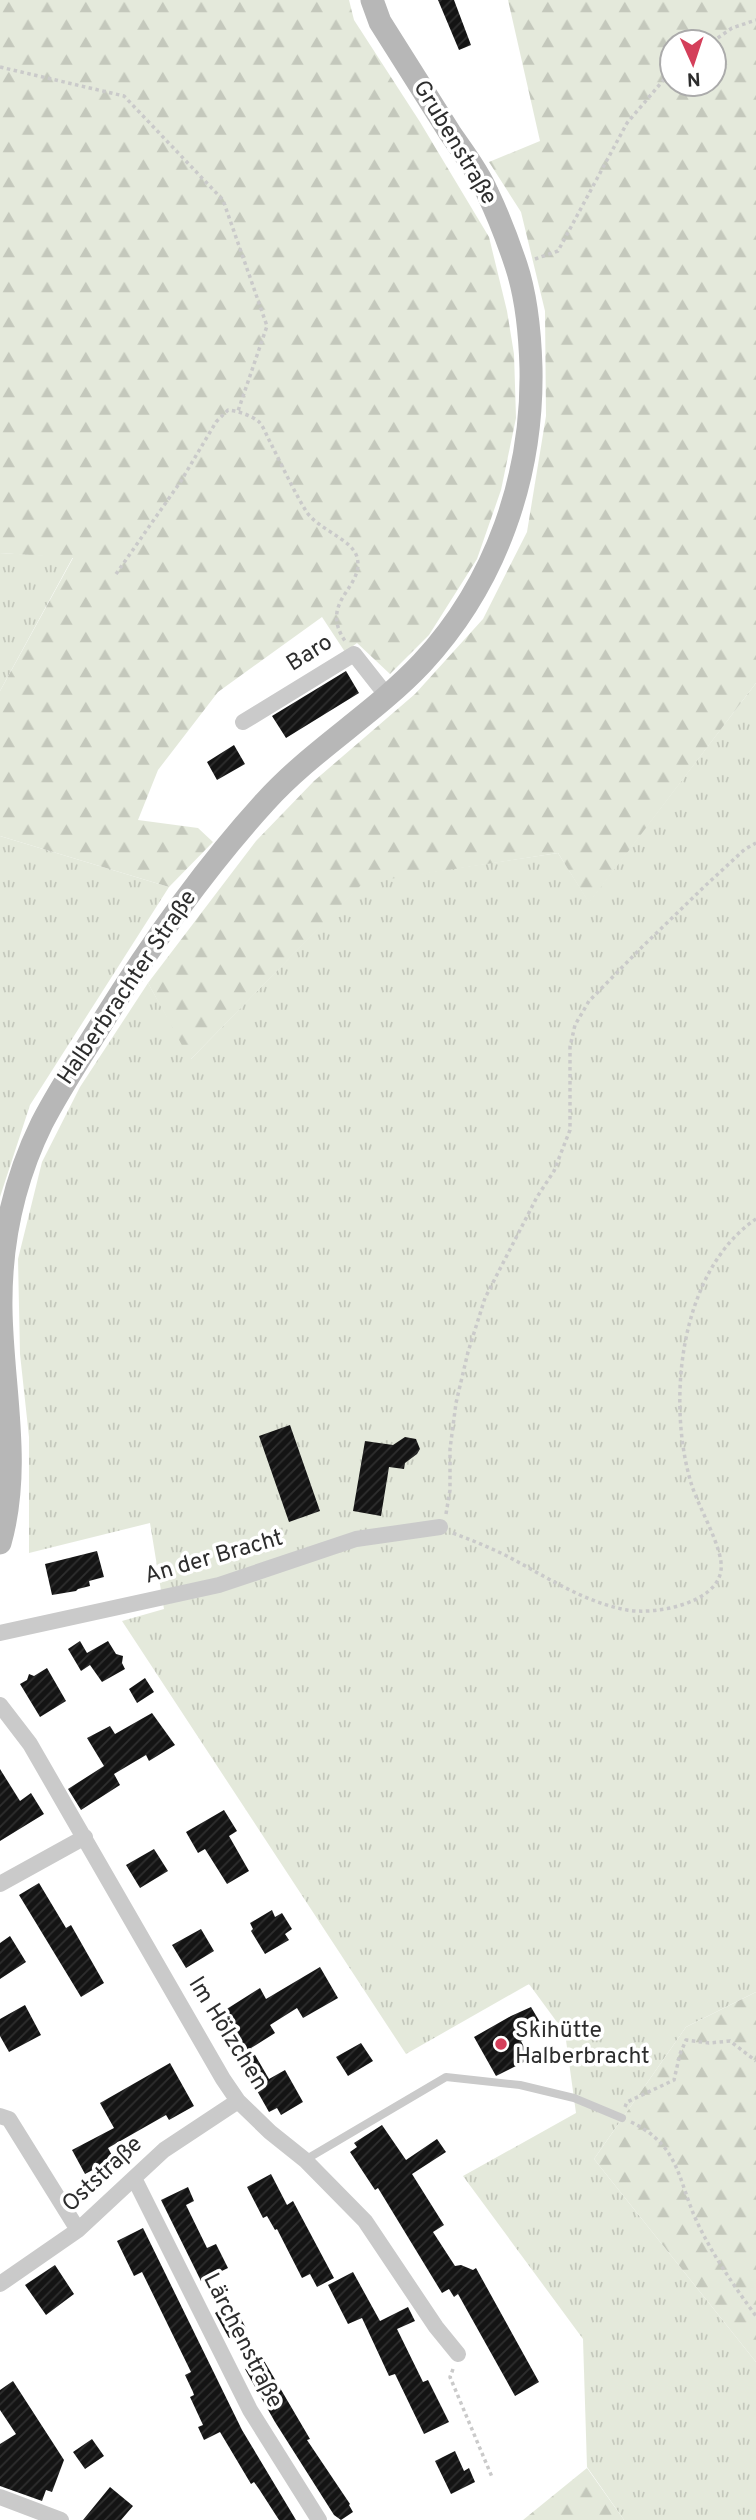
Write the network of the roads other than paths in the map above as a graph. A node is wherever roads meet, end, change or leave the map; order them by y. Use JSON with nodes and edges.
{"nodes":[{"id":1,"x":372,"y":0,"type":"edge"},
{"id":2,"x":500,"y":540,"type":"joint"},
{"id":3,"x":387,"y":696,"type":"junction"},
{"id":4,"x":243,"y":722,"type":"dead end"},
{"id":5,"x":440,"y":1527,"type":"road end"},
{"id":6,"x":0,"y":1543,"type":"edge"},
{"id":7,"x":0,"y":1633,"type":"edge"},
{"id":8,"x":0,"y":1705,"type":"edge"},
{"id":9,"x":85,"y":1837,"type":"junction"},
{"id":10,"x":0,"y":1884,"type":"edge"},
{"id":11,"x":238,"y":2101,"type":"junction"},
{"id":12,"x":0,"y":2116,"type":"edge"},
{"id":13,"x":622,"y":2118,"type":"road end"},
{"id":14,"x":305,"y":2160,"type":"junction"},
{"id":15,"x":134,"y":2178,"type":"junction"},
{"id":16,"x":78,"y":2230,"type":"junction"},
{"id":17,"x":0,"y":2284,"type":"edge"},
{"id":18,"x":458,"y":2354,"type":"road end"},
{"id":19,"x":0,"y":2497,"type":"edge"},
{"id":20,"x":61,"y":2520,"type":"edge"},
{"id":21,"x":319,"y":2520,"type":"edge"}],
"edges":[{"from":1,"to":2,"type":"main road","name":"Grubenstraße"},
{"from":2,"to":3,"type":"main road","name":"Halberbrachter Straße"},
{"from":3,"to":4,"type":"street","name":"Baro"},
{"from":3,"to":6,"type":"main road","name":"Halberbrachter Straße"},
{"from":5,"to":7,"type":"street","name":"An der Bracht"},
{"from":8,"to":9,"type":"street","name":"Im Hölzchen"},
{"from":9,"to":10,"type":"street"},
{"from":9,"to":11,"type":"street","name":"Im Hölzchen"},
{"from":11,"to":14,"type":"street","name":"Im Hölzchen"},
{"from":11,"to":15,"type":"street","name":"Oststraße"},
{"from":12,"to":16,"type":"street"},
{"from":13,"to":14,"type":"lane"},
{"from":14,"to":18,"type":"street","name":"Im Hölzchen"},
{"from":15,"to":16,"type":"street","name":"Oststraße"},
{"from":15,"to":21,"type":"street","name":"Lärchenstraße"},
{"from":16,"to":17,"type":"street","name":"Oststraße"},
{"from":19,"to":20,"type":"street"}]}
